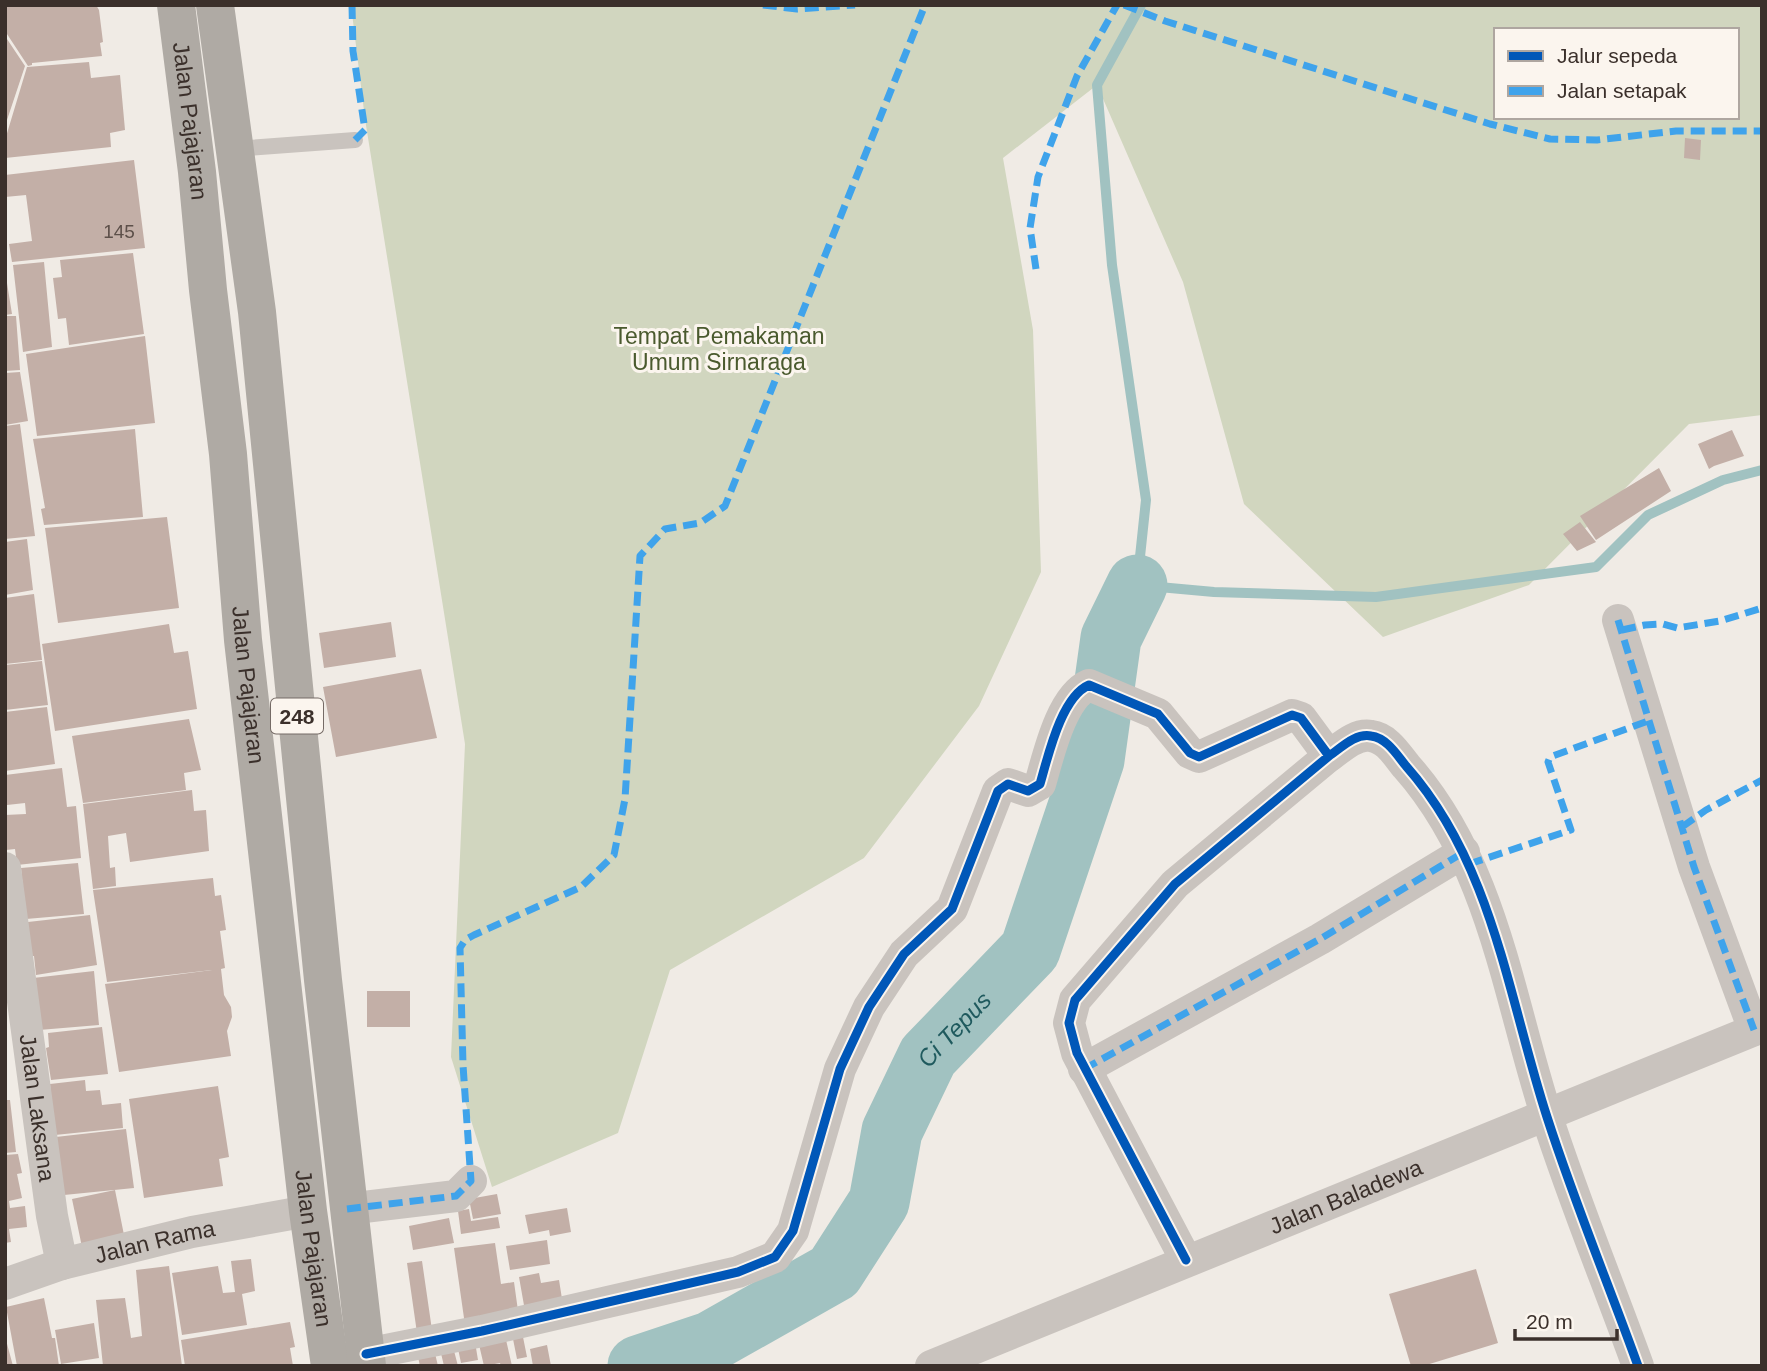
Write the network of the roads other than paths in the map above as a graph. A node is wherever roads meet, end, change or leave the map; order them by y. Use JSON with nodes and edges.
{"nodes":[{"id":1,"x":176,"y":5,"type":"edge"},
{"id":2,"x":215,"y":5,"type":"edge"},
{"id":3,"x":355,"y":140,"type":"dead end"},
{"id":4,"x":235,"y":149,"type":"junction"},
{"id":5,"x":1618,"y":620,"type":"dead end"},
{"id":6,"x":1329,"y":757,"type":"junction"},
{"id":7,"x":1464,"y":852,"type":"junction"},
{"id":8,"x":5,"y":868,"type":"edge"},
{"id":9,"x":1758,"y":1029,"type":"edge"},
{"id":10,"x":1084,"y":1069,"type":"junction"},
{"id":11,"x":1547,"y":1116,"type":"junction"},
{"id":12,"x":471,"y":1181,"type":"dead end"},
{"id":13,"x":347,"y":1209,"type":"junction"},
{"id":14,"x":309,"y":1211,"type":"junction"},
{"id":15,"x":1186,"y":1260,"type":"junction"},
{"id":16,"x":62,"y":1264,"type":"junction"},
{"id":17,"x":5,"y":1284,"type":"edge"},
{"id":18,"x":366,"y":1360,"type":"edge"},
{"id":19,"x":330,"y":1366,"type":"edge"},
{"id":20,"x":931,"y":1366,"type":"edge"},
{"id":21,"x":1638,"y":1366,"type":"edge"}],
"edges":[{"from":1,"to":14,"type":"highway","name":"Jalan Pajajaran","number":"248"},
{"from":2,"to":4,"type":"highway","name":"Jalan Pajajaran","number":"248"},
{"from":3,"to":4,"type":"lane"},
{"from":4,"to":13,"type":"highway","name":"Jalan Pajajaran","number":"248"},
{"from":5,"to":9,"type":"street"},
{"from":6,"to":7,"type":"street"},
{"from":6,"to":10,"type":"street"},
{"from":6,"to":18,"type":"street"},
{"from":7,"to":10,"type":"street"},
{"from":7,"to":11,"type":"street"},
{"from":8,"to":16,"type":"street","name":"Jalan Laksana"},
{"from":9,"to":11,"type":"street","name":"Jalan Baladewa"},
{"from":10,"to":15,"type":"street"},
{"from":11,"to":15,"type":"street","name":"Jalan Baladewa"},
{"from":11,"to":21,"type":"street"},
{"from":12,"to":13,"type":"street"},
{"from":13,"to":18,"type":"highway","name":"Jalan Pajajaran","number":"248"},
{"from":14,"to":16,"type":"street","name":"Jalan Rama"},
{"from":14,"to":19,"type":"highway","name":"Jalan Pajajaran","number":"248"},
{"from":15,"to":20,"type":"street","name":"Jalan Baladewa"},
{"from":16,"to":17,"type":"street","name":"Jalan Rama"}]}
